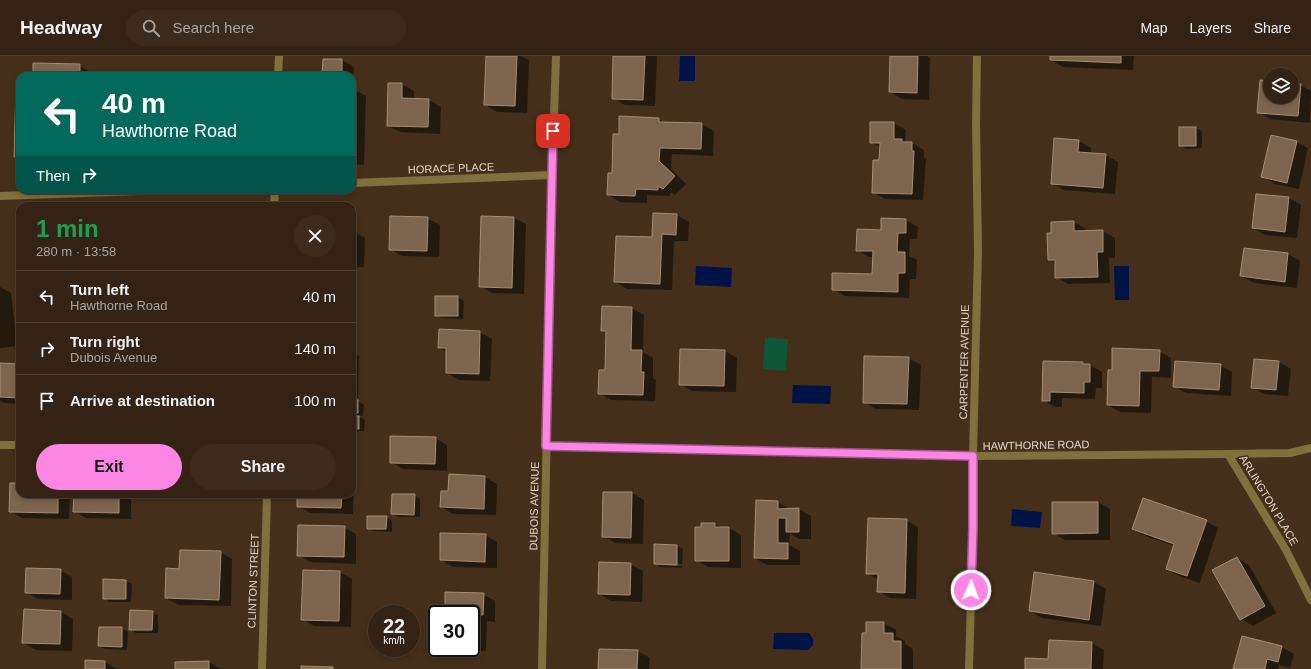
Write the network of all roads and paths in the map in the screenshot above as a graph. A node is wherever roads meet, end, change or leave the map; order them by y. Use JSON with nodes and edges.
{"nodes":[{"id":1,"x":279,"y":56,"type":"edge"},
{"id":2,"x":556,"y":56,"type":"edge"},
{"id":3,"x":977,"y":56,"type":"edge"},
{"id":4,"x":278,"y":72,"type":"edge"},
{"id":5,"x":552,"y":175,"type":"junction"},
{"id":6,"x":356,"y":183,"type":"edge"},
{"id":7,"x":56,"y":194,"type":"edge"},
{"id":8,"x":0,"y":196,"type":"edge"},
{"id":9,"x":0,"y":445,"type":"edge"},
{"id":10,"x":16,"y":445,"type":"edge"},
{"id":11,"x":546,"y":446,"type":"junction"},
{"id":12,"x":1311,"y":448,"type":"edge"},
{"id":13,"x":1228,"y":454,"type":"junction"},
{"id":14,"x":973,"y":456,"type":"junction"},
{"id":15,"x":267,"y":498,"type":"edge"},
{"id":16,"x":1311,"y":600,"type":"edge"},
{"id":17,"x":262,"y":669,"type":"edge"},
{"id":18,"x":542,"y":669,"type":"edge"},
{"id":19,"x":968,"y":669,"type":"edge"}],
"edges":[{"from":1,"to":4,"type":"street"},
{"from":2,"to":5,"type":"street","name":"DUBOIS AVENUE"},
{"from":3,"to":14,"type":"street","name":"CARPENTER AVENUE"},
{"from":5,"to":6,"type":"street","name":"HORACE PLACE"},
{"from":5,"to":11,"type":"street","name":"DUBOIS AVENUE"},
{"from":7,"to":8,"type":"street"},
{"from":9,"to":10,"type":"street"},
{"from":11,"to":14,"type":"street","name":"HAWTHORNE ROAD"},
{"from":11,"to":18,"type":"street","name":"DUBOIS AVENUE"},
{"from":12,"to":13,"type":"street","name":"HAWTHORNE ROAD"},
{"from":13,"to":14,"type":"street","name":"HAWTHORNE ROAD"},
{"from":13,"to":16,"type":"street","name":"ARLINGTON PLACE"},
{"from":14,"to":19,"type":"street","name":"CARPENTER AVENUE"},
{"from":15,"to":17,"type":"street","name":"CLINTON STREET"}]}
